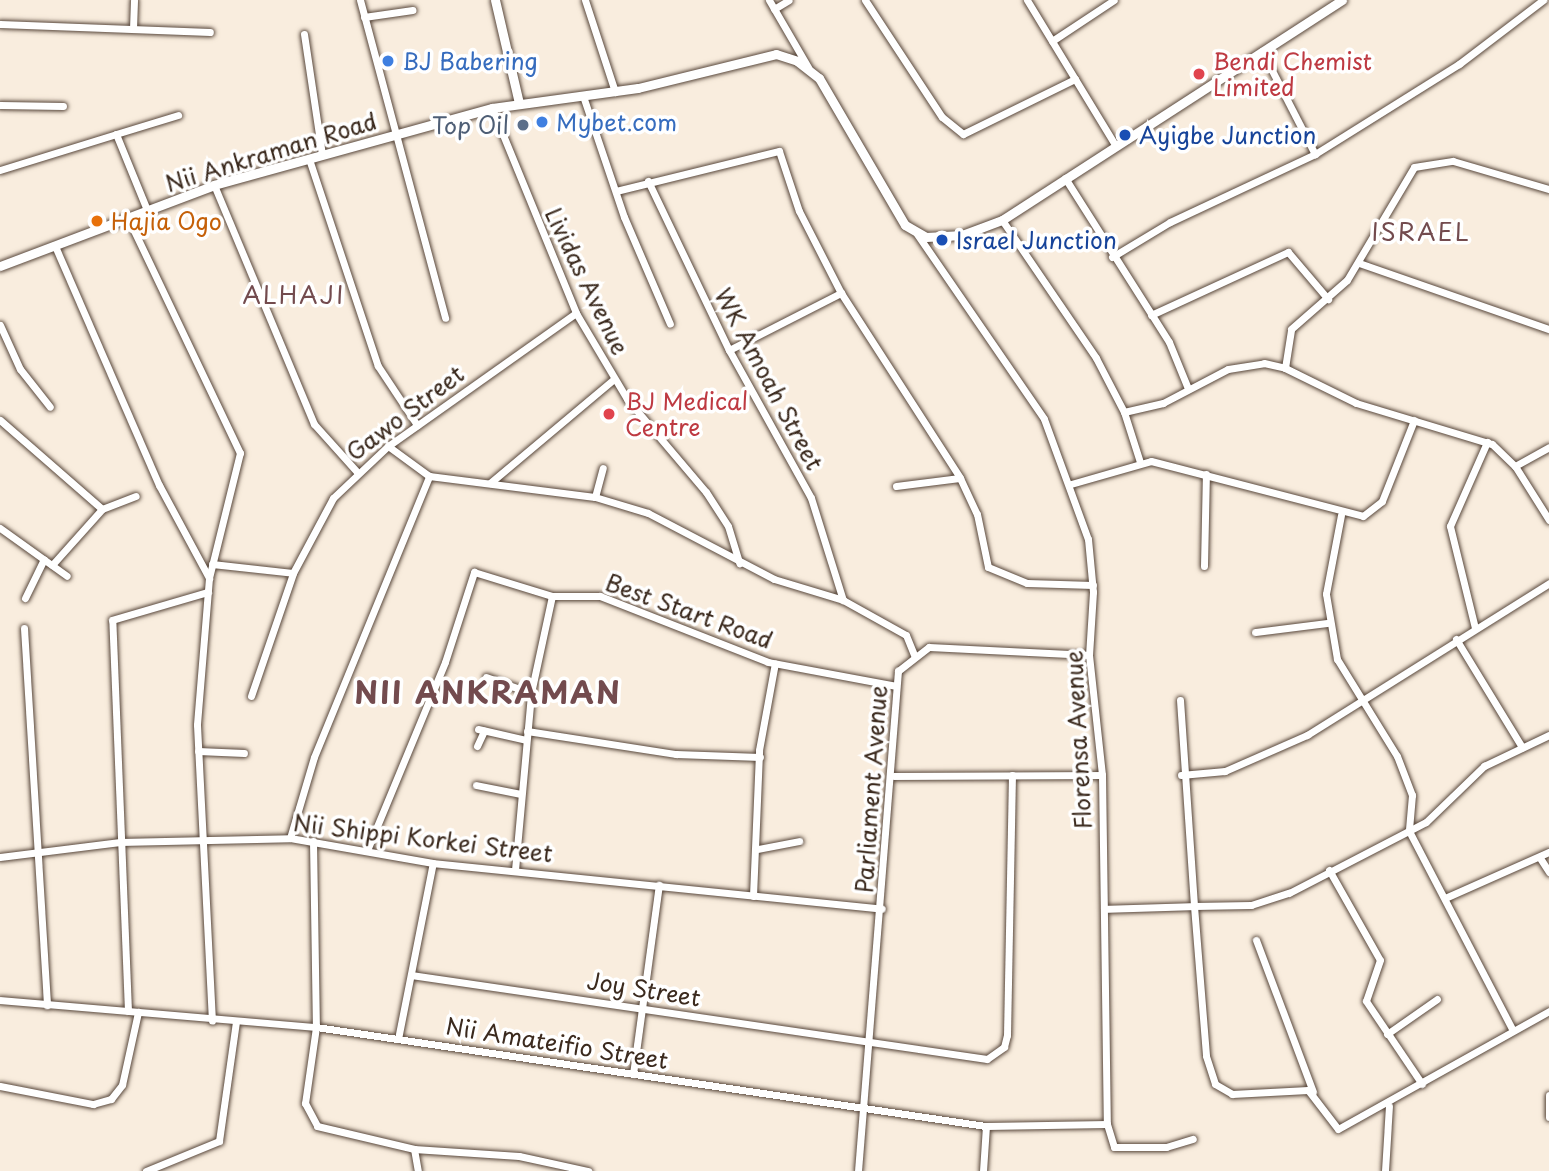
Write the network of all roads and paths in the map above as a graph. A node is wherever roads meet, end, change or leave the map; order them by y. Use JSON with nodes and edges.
{"nodes":[{"id":1,"x":134,"y":0,"type":"edge"},
{"id":2,"x":360,"y":0,"type":"edge"},
{"id":3,"x":495,"y":0,"type":"edge"},
{"id":4,"x":585,"y":0,"type":"edge"},
{"id":5,"x":769,"y":0,"type":"edge"},
{"id":6,"x":789,"y":0,"type":"edge"},
{"id":7,"x":865,"y":0,"type":"edge"},
{"id":8,"x":1027,"y":0,"type":"edge"},
{"id":9,"x":1114,"y":0,"type":"edge"},
{"id":10,"x":1342,"y":0,"type":"edge"},
{"id":11,"x":1544,"y":0,"type":"edge"},
{"id":12,"x":774,"y":9,"type":"junction"},
{"id":13,"x":412,"y":10,"type":"dead end"},
{"id":14,"x":364,"y":17,"type":"junction"},
{"id":15,"x":0,"y":24,"type":"edge"},
{"id":16,"x":133,"y":29,"type":"junction"},
{"id":17,"x":210,"y":32,"type":"dead end"},
{"id":18,"x":304,"y":34,"type":"dead end"},
{"id":19,"x":1052,"y":41,"type":"junction"},
{"id":20,"x":1262,"y":51,"type":"junction"},
{"id":21,"x":808,"y":68,"type":"junction"},
{"id":22,"x":1075,"y":79,"type":"junction"},
{"id":23,"x":615,"y":92,"type":"junction"},
{"id":24,"x":583,"y":96,"type":"junction"},
{"id":25,"x":519,"y":103,"type":"junction"},
{"id":26,"x":0,"y":105,"type":"edge"},
{"id":27,"x":63,"y":106,"type":"dead end"},
{"id":28,"x":492,"y":108,"type":"junction"},
{"id":29,"x":178,"y":115,"type":"dead end"},
{"id":30,"x":116,"y":134,"type":"junction"},
{"id":31,"x":396,"y":135,"type":"junction"},
{"id":32,"x":1115,"y":145,"type":"junction"},
{"id":33,"x":1315,"y":154,"type":"junction"},
{"id":34,"x":321,"y":155,"type":"junction"},
{"id":35,"x":309,"y":159,"type":"junction"},
{"id":36,"x":0,"y":170,"type":"edge"},
{"id":37,"x":1065,"y":178,"type":"junction"},
{"id":38,"x":648,"y":181,"type":"junction"},
{"id":39,"x":214,"y":185,"type":"junction"},
{"id":40,"x":1549,"y":189,"type":"edge"},
{"id":41,"x":616,"y":191,"type":"junction"},
{"id":42,"x":147,"y":211,"type":"junction"},
{"id":43,"x":128,"y":218,"type":"junction"},
{"id":44,"x":1002,"y":220,"type":"junction"},
{"id":45,"x":917,"y":234,"type":"junction"},
{"id":46,"x":55,"y":246,"type":"junction"},
{"id":47,"x":1112,"y":257,"type":"junction"},
{"id":48,"x":1359,"y":263,"type":"junction"},
{"id":49,"x":0,"y":266,"type":"edge"},
{"id":50,"x":841,"y":293,"type":"junction"},
{"id":51,"x":1328,"y":299,"type":"junction"},
{"id":52,"x":576,"y":313,"type":"junction"},
{"id":53,"x":1152,"y":315,"type":"junction"},
{"id":54,"x":445,"y":318,"type":"dead end"},
{"id":55,"x":670,"y":324,"type":"dead end"},
{"id":56,"x":0,"y":325,"type":"edge"},
{"id":57,"x":1549,"y":329,"type":"edge"},
{"id":58,"x":729,"y":350,"type":"junction"},
{"id":59,"x":1285,"y":368,"type":"junction"},
{"id":60,"x":614,"y":379,"type":"junction"},
{"id":61,"x":1187,"y":386,"type":"junction"},
{"id":62,"x":50,"y":407,"type":"dead end"},
{"id":63,"x":1124,"y":412,"type":"junction"},
{"id":64,"x":0,"y":420,"type":"edge"},
{"id":65,"x":1414,"y":420,"type":"junction"},
{"id":66,"x":416,"y":425,"type":"junction"},
{"id":67,"x":1487,"y":442,"type":"junction"},
{"id":68,"x":388,"y":446,"type":"junction"},
{"id":69,"x":1549,"y":447,"type":"edge"},
{"id":70,"x":1140,"y":462,"type":"junction"},
{"id":71,"x":1515,"y":466,"type":"junction"},
{"id":72,"x":603,"y":468,"type":"dead end"},
{"id":73,"x":357,"y":472,"type":"junction"},
{"id":74,"x":1206,"y":474,"type":"junction"},
{"id":75,"x":429,"y":476,"type":"junction"},
{"id":76,"x":960,"y":478,"type":"junction"},
{"id":77,"x":490,"y":484,"type":"junction"},
{"id":78,"x":1072,"y":484,"type":"junction"},
{"id":79,"x":895,"y":486,"type":"dead end"},
{"id":80,"x":136,"y":496,"type":"dead end"},
{"id":81,"x":595,"y":497,"type":"junction"},
{"id":82,"x":102,"y":509,"type":"junction"},
{"id":83,"x":1341,"y":515,"type":"junction"},
{"id":84,"x":1549,"y":520,"type":"edge"},
{"id":85,"x":0,"y":528,"type":"edge"},
{"id":86,"x":44,"y":559,"type":"junction"},
{"id":87,"x":739,"y":563,"type":"junction"},
{"id":88,"x":212,"y":564,"type":"junction"},
{"id":89,"x":52,"y":565,"type":"junction"},
{"id":90,"x":1203,"y":566,"type":"dead end"},
{"id":91,"x":293,"y":573,"type":"junction"},
{"id":92,"x":67,"y":576,"type":"dead end"},
{"id":93,"x":209,"y":578,"type":"junction"},
{"id":94,"x":1549,"y":583,"type":"edge"},
{"id":95,"x":1093,"y":585,"type":"junction"},
{"id":96,"x":208,"y":592,"type":"junction"},
{"id":97,"x":552,"y":596,"type":"junction"},
{"id":98,"x":25,"y":598,"type":"dead end"},
{"id":99,"x":843,"y":600,"type":"junction"},
{"id":100,"x":1327,"y":623,"type":"junction"},
{"id":101,"x":24,"y":628,"type":"dead end"},
{"id":102,"x":1475,"y":628,"type":"junction"},
{"id":103,"x":1255,"y":632,"type":"dead end"},
{"id":104,"x":1456,"y":639,"type":"junction"},
{"id":105,"x":914,"y":655,"type":"junction"},
{"id":106,"x":1089,"y":655,"type":"junction"},
{"id":107,"x":775,"y":663,"type":"junction"},
{"id":108,"x":486,"y":677,"type":"dead end"},
{"id":109,"x":896,"y":686,"type":"junction"},
{"id":110,"x":531,"y":693,"type":"junction"},
{"id":111,"x":251,"y":695,"type":"dead end"},
{"id":112,"x":1180,"y":700,"type":"dead end"},
{"id":113,"x":1361,"y":701,"type":"junction"},
{"id":114,"x":1549,"y":735,"type":"edge"},
{"id":115,"x":527,"y":736,"type":"junction"},
{"id":116,"x":477,"y":746,"type":"dead end"},
{"id":117,"x":1522,"y":747,"type":"junction"},
{"id":118,"x":198,"y":751,"type":"junction"},
{"id":119,"x":244,"y":753,"type":"dead end"},
{"id":120,"x":760,"y":757,"type":"junction"},
{"id":121,"x":1012,"y":775,"type":"junction"},
{"id":122,"x":1102,"y":775,"type":"junction"},
{"id":123,"x":1181,"y":775,"type":"junction"},
{"id":124,"x":894,"y":776,"type":"junction"},
{"id":125,"x":476,"y":785,"type":"dead end"},
{"id":126,"x":521,"y":794,"type":"junction"},
{"id":127,"x":1409,"y":831,"type":"junction"},
{"id":128,"x":290,"y":838,"type":"junction"},
{"id":129,"x":313,"y":841,"type":"junction"},
{"id":130,"x":799,"y":841,"type":"dead end"},
{"id":131,"x":120,"y":842,"type":"junction"},
{"id":132,"x":199,"y":842,"type":"junction"},
{"id":133,"x":368,"y":848,"type":"junction"},
{"id":134,"x":758,"y":849,"type":"junction"},
{"id":135,"x":1549,"y":852,"type":"edge"},
{"id":136,"x":40,"y":854,"type":"junction"},
{"id":137,"x":0,"y":857,"type":"edge"},
{"id":138,"x":1540,"y":858,"type":"junction"},
{"id":139,"x":433,"y":863,"type":"junction"},
{"id":140,"x":515,"y":870,"type":"junction"},
{"id":141,"x":1329,"y":870,"type":"junction"},
{"id":142,"x":1549,"y":872,"type":"edge"},
{"id":143,"x":659,"y":885,"type":"junction"},
{"id":144,"x":752,"y":896,"type":"junction"},
{"id":145,"x":1445,"y":898,"type":"junction"},
{"id":146,"x":1194,"y":906,"type":"junction"},
{"id":147,"x":882,"y":909,"type":"junction"},
{"id":148,"x":1104,"y":909,"type":"junction"},
{"id":149,"x":1256,"y":940,"type":"dead end"},
{"id":150,"x":411,"y":975,"type":"junction"},
{"id":151,"x":1437,"y":999,"type":"dead end"},
{"id":152,"x":0,"y":1000,"type":"edge"},
{"id":153,"x":47,"y":1005,"type":"junction"},
{"id":154,"x":642,"y":1009,"type":"junction"},
{"id":155,"x":128,"y":1011,"type":"junction"},
{"id":156,"x":1549,"y":1011,"type":"edge"},
{"id":157,"x":138,"y":1012,"type":"junction"},
{"id":158,"x":212,"y":1021,"type":"junction"},
{"id":159,"x":236,"y":1022,"type":"junction"},
{"id":160,"x":316,"y":1027,"type":"junction"},
{"id":161,"x":1513,"y":1031,"type":"junction"},
{"id":162,"x":1387,"y":1034,"type":"junction"},
{"id":163,"x":398,"y":1039,"type":"junction"},
{"id":164,"x":872,"y":1042,"type":"junction"},
{"id":165,"x":633,"y":1074,"type":"junction"},
{"id":166,"x":1422,"y":1084,"type":"junction"},
{"id":167,"x":0,"y":1086,"type":"edge"},
{"id":168,"x":1313,"y":1092,"type":"junction"},
{"id":169,"x":1549,"y":1095,"type":"edge"},
{"id":170,"x":1389,"y":1106,"type":"junction"},
{"id":171,"x":863,"y":1109,"type":"junction"},
{"id":172,"x":1549,"y":1116,"type":"edge"},
{"id":173,"x":1108,"y":1124,"type":"junction"},
{"id":174,"x":986,"y":1126,"type":"junction"},
{"id":175,"x":1193,"y":1139,"type":"dead end"},
{"id":176,"x":414,"y":1149,"type":"junction"},
{"id":177,"x":165,"y":1167,"type":"edge"},
{"id":178,"x":146,"y":1171,"type":"edge"},
{"id":179,"x":418,"y":1171,"type":"edge"},
{"id":180,"x":587,"y":1171,"type":"edge"},
{"id":181,"x":858,"y":1171,"type":"edge"},
{"id":182,"x":983,"y":1171,"type":"edge"},
{"id":183,"x":1385,"y":1171,"type":"edge"}],
"edges":[{"from":1,"to":16,"type":"street"},
{"from":2,"to":14,"type":"street"},
{"from":3,"to":25,"type":"street"},
{"from":4,"to":23,"type":"street"},
{"from":5,"to":12,"type":"street"},
{"from":6,"to":12,"type":"street"},
{"from":7,"to":22,"type":"street"},
{"from":8,"to":19,"type":"street"},
{"from":9,"to":19,"type":"street"},
{"from":10,"to":20,"type":"street"},
{"from":11,"to":33,"type":"street"},
{"from":12,"to":21,"type":"street"},
{"from":13,"to":14,"type":"street"},
{"from":14,"to":31,"type":"street"},
{"from":15,"to":16,"type":"street"},
{"from":16,"to":17,"type":"street"},
{"from":18,"to":34,"type":"street"},
{"from":19,"to":22,"type":"street"},
{"from":20,"to":32,"type":"street"},
{"from":20,"to":33,"type":"street"},
{"from":21,"to":23,"type":"street","name":"Nii Ankraman Road"},
{"from":21,"to":45,"type":"street"},
{"from":22,"to":32,"type":"street"},
{"from":23,"to":24,"type":"street","name":"Nii Ankraman Road"},
{"from":24,"to":25,"type":"street","name":"Nii Ankraman Road"},
{"from":24,"to":41,"type":"street"},
{"from":25,"to":28,"type":"street","name":"Nii Ankraman Road"},
{"from":26,"to":27,"type":"street"},
{"from":28,"to":31,"type":"street","name":"Nii Ankraman Road"},
{"from":28,"to":52,"type":"street","name":"Lividas Avenue"},
{"from":29,"to":30,"type":"street"},
{"from":30,"to":36,"type":"street"},
{"from":30,"to":42,"type":"street"},
{"from":31,"to":34,"type":"street","name":"Nii Ankraman Road"},
{"from":31,"to":54,"type":"street"},
{"from":32,"to":37,"type":"street"},
{"from":33,"to":47,"type":"street"},
{"from":34,"to":35,"type":"street","name":"Nii Ankraman Road"},
{"from":35,"to":39,"type":"street","name":"Nii Ankraman Road"},
{"from":35,"to":66,"type":"street"},
{"from":37,"to":44,"type":"street"},
{"from":37,"to":47,"type":"street"},
{"from":38,"to":41,"type":"street"},
{"from":38,"to":50,"type":"street"},
{"from":38,"to":58,"type":"street","name":"WK Amoah Street"},
{"from":39,"to":42,"type":"street","name":"Nii Ankraman Road"},
{"from":39,"to":73,"type":"street"},
{"from":40,"to":48,"type":"street"},
{"from":41,"to":55,"type":"street"},
{"from":42,"to":43,"type":"street","name":"Nii Ankraman Road"},
{"from":43,"to":46,"type":"street","name":"Nii Ankraman Road"},
{"from":43,"to":88,"type":"street"},
{"from":44,"to":45,"type":"street"},
{"from":44,"to":63,"type":"street"},
{"from":45,"to":78,"type":"street","name":"Florensa Avenue"},
{"from":46,"to":49,"type":"street","name":"Nii Ankraman Road"},
{"from":46,"to":93,"type":"street"},
{"from":47,"to":53,"type":"street"},
{"from":48,"to":51,"type":"street"},
{"from":48,"to":57,"type":"street"},
{"from":50,"to":58,"type":"street"},
{"from":50,"to":76,"type":"street"},
{"from":51,"to":53,"type":"street"},
{"from":51,"to":59,"type":"street"},
{"from":52,"to":60,"type":"street","name":"Lividas Avenue"},
{"from":52,"to":66,"type":"street","name":"Gawo Street"},
{"from":53,"to":61,"type":"street"},
{"from":56,"to":62,"type":"street"},
{"from":58,"to":99,"type":"street","name":"WK Amoah Street"},
{"from":59,"to":61,"type":"street"},
{"from":59,"to":65,"type":"street"},
{"from":60,"to":77,"type":"street"},
{"from":60,"to":87,"type":"street","name":"Lividas Avenue"},
{"from":61,"to":63,"type":"street"},
{"from":63,"to":70,"type":"street"},
{"from":64,"to":82,"type":"street"},
{"from":65,"to":67,"type":"street"},
{"from":65,"to":83,"type":"street"},
{"from":66,"to":68,"type":"street","name":"Gawo Street"},
{"from":67,"to":71,"type":"street"},
{"from":67,"to":102,"type":"street"},
{"from":68,"to":73,"type":"street","name":"Gawo Street"},
{"from":68,"to":75,"type":"street"},
{"from":69,"to":71,"type":"street"},
{"from":70,"to":74,"type":"street"},
{"from":70,"to":78,"type":"street"},
{"from":71,"to":84,"type":"street"},
{"from":72,"to":81,"type":"street"},
{"from":73,"to":91,"type":"street","name":"Gawo Street"},
{"from":74,"to":83,"type":"street"},
{"from":74,"to":90,"type":"street"},
{"from":75,"to":77,"type":"street"},
{"from":75,"to":128,"type":"street"},
{"from":76,"to":79,"type":"street"},
{"from":76,"to":95,"type":"street"},
{"from":77,"to":81,"type":"street"},
{"from":78,"to":95,"type":"street","name":"Florensa Avenue"},
{"from":80,"to":82,"type":"street"},
{"from":81,"to":87,"type":"street"},
{"from":82,"to":89,"type":"street"},
{"from":83,"to":100,"type":"street"},
{"from":85,"to":86,"type":"street"},
{"from":86,"to":89,"type":"street"},
{"from":86,"to":98,"type":"street"},
{"from":87,"to":99,"type":"street"},
{"from":88,"to":91,"type":"street"},
{"from":88,"to":93,"type":"street"},
{"from":89,"to":92,"type":"street"},
{"from":91,"to":111,"type":"street","name":"Gawo Street"},
{"from":93,"to":96,"type":"street"},
{"from":94,"to":102,"type":"street"},
{"from":95,"to":106,"type":"street","name":"Florensa Avenue"},
{"from":96,"to":118,"type":"street"},
{"from":96,"to":131,"type":"street"},
{"from":97,"to":107,"type":"street","name":"Best Start Road"},
{"from":97,"to":110,"type":"street"},
{"from":97,"to":133,"type":"street","name":"Best Start Road"},
{"from":99,"to":105,"type":"street"},
{"from":100,"to":103,"type":"street"},
{"from":100,"to":113,"type":"street"},
{"from":101,"to":136,"type":"street"},
{"from":102,"to":104,"type":"street"},
{"from":104,"to":113,"type":"street"},
{"from":104,"to":117,"type":"street"},
{"from":105,"to":106,"type":"street"},
{"from":105,"to":109,"type":"street","name":"Parliament Avenue"},
{"from":106,"to":122,"type":"street","name":"Florensa Avenue"},
{"from":107,"to":109,"type":"street","name":"Best Start Road"},
{"from":107,"to":120,"type":"street"},
{"from":108,"to":110,"type":"street"},
{"from":109,"to":124,"type":"street","name":"Parliament Avenue"},
{"from":110,"to":115,"type":"street"},
{"from":112,"to":123,"type":"street"},
{"from":113,"to":123,"type":"street"},
{"from":113,"to":127,"type":"street"},
{"from":114,"to":117,"type":"street"},
{"from":115,"to":116,"type":"street"},
{"from":115,"to":120,"type":"street"},
{"from":115,"to":126,"type":"street"},
{"from":117,"to":127,"type":"street"},
{"from":118,"to":119,"type":"street"},
{"from":118,"to":132,"type":"street"},
{"from":120,"to":134,"type":"street"},
{"from":121,"to":122,"type":"street"},
{"from":121,"to":124,"type":"street"},
{"from":121,"to":164,"type":"street","name":"Joy Street"},
{"from":122,"to":148,"type":"street","name":"Florensa Avenue"},
{"from":123,"to":146,"type":"street"},
{"from":124,"to":147,"type":"street","name":"Parliament Avenue"},
{"from":125,"to":126,"type":"street"},
{"from":126,"to":140,"type":"street"},
{"from":127,"to":141,"type":"street"},
{"from":127,"to":145,"type":"street"},
{"from":128,"to":129,"type":"street","name":"Nii Shippi Korkei Street"},
{"from":128,"to":132,"type":"street","name":"Nii Shippi Korkei Street"},
{"from":129,"to":133,"type":"street","name":"Nii Shippi Korkei Street"},
{"from":129,"to":160,"type":"street"},
{"from":130,"to":134,"type":"street"},
{"from":131,"to":132,"type":"street","name":"Nii Shippi Korkei Street"},
{"from":131,"to":136,"type":"street","name":"Nii Shippi Korkei Street"},
{"from":131,"to":155,"type":"street"},
{"from":132,"to":158,"type":"street"},
{"from":133,"to":139,"type":"street","name":"Nii Shippi Korkei Street"},
{"from":134,"to":144,"type":"street"},
{"from":135,"to":138,"type":"street"},
{"from":136,"to":137,"type":"street","name":"Nii Shippi Korkei Street"},
{"from":136,"to":153,"type":"street"},
{"from":138,"to":142,"type":"street"},
{"from":138,"to":145,"type":"street"},
{"from":139,"to":140,"type":"street","name":"Nii Shippi Korkei Street"},
{"from":139,"to":150,"type":"street"},
{"from":140,"to":143,"type":"street","name":"Nii Shippi Korkei Street"},
{"from":141,"to":146,"type":"street"},
{"from":141,"to":162,"type":"street"},
{"from":143,"to":144,"type":"street","name":"Nii Shippi Korkei Street"},
{"from":143,"to":154,"type":"street"},
{"from":144,"to":147,"type":"street","name":"Nii Shippi Korkei Street"},
{"from":145,"to":161,"type":"street"},
{"from":146,"to":148,"type":"street"},
{"from":146,"to":168,"type":"street"},
{"from":147,"to":164,"type":"street","name":"Parliament Avenue"},
{"from":148,"to":173,"type":"street","name":"Florensa Avenue"},
{"from":149,"to":168,"type":"street"},
{"from":150,"to":154,"type":"street","name":"Joy Street"},
{"from":150,"to":163,"type":"street"},
{"from":151,"to":162,"type":"street"},
{"from":152,"to":153,"type":"street","name":"Nii Amateifio Street"},
{"from":153,"to":155,"type":"street","name":"Nii Amateifio Street"},
{"from":154,"to":164,"type":"street","name":"Joy Street"},
{"from":154,"to":165,"type":"street"},
{"from":155,"to":157,"type":"street","name":"Nii Amateifio Street"},
{"from":156,"to":161,"type":"street"},
{"from":157,"to":158,"type":"street","name":"Nii Amateifio Street"},
{"from":157,"to":167,"type":"street"},
{"from":158,"to":159,"type":"street","name":"Nii Amateifio Street"},
{"from":159,"to":160,"type":"street","name":"Nii Amateifio Street"},
{"from":159,"to":177,"type":"street"},
{"from":160,"to":163,"type":"street","name":"Nii Amateifio Street"},
{"from":160,"to":176,"type":"street"},
{"from":161,"to":166,"type":"street"},
{"from":162,"to":166,"type":"street"},
{"from":163,"to":165,"type":"street","name":"Nii Amateifio Street"},
{"from":164,"to":171,"type":"street","name":"Parliament Avenue"},
{"from":165,"to":171,"type":"street","name":"Nii Amateifio Street"},
{"from":166,"to":170,"type":"street"},
{"from":168,"to":170,"type":"street"},
{"from":169,"to":172,"type":"street"},
{"from":170,"to":183,"type":"street"},
{"from":171,"to":174,"type":"street","name":"Nii Amateifio Street"},
{"from":171,"to":181,"type":"street","name":"Parliament Avenue"},
{"from":173,"to":174,"type":"street","name":"Nii Amateifio Street"},
{"from":173,"to":175,"type":"street"},
{"from":174,"to":182,"type":"street"},
{"from":176,"to":179,"type":"street"},
{"from":176,"to":180,"type":"street"},
{"from":177,"to":178,"type":"street"}]}
